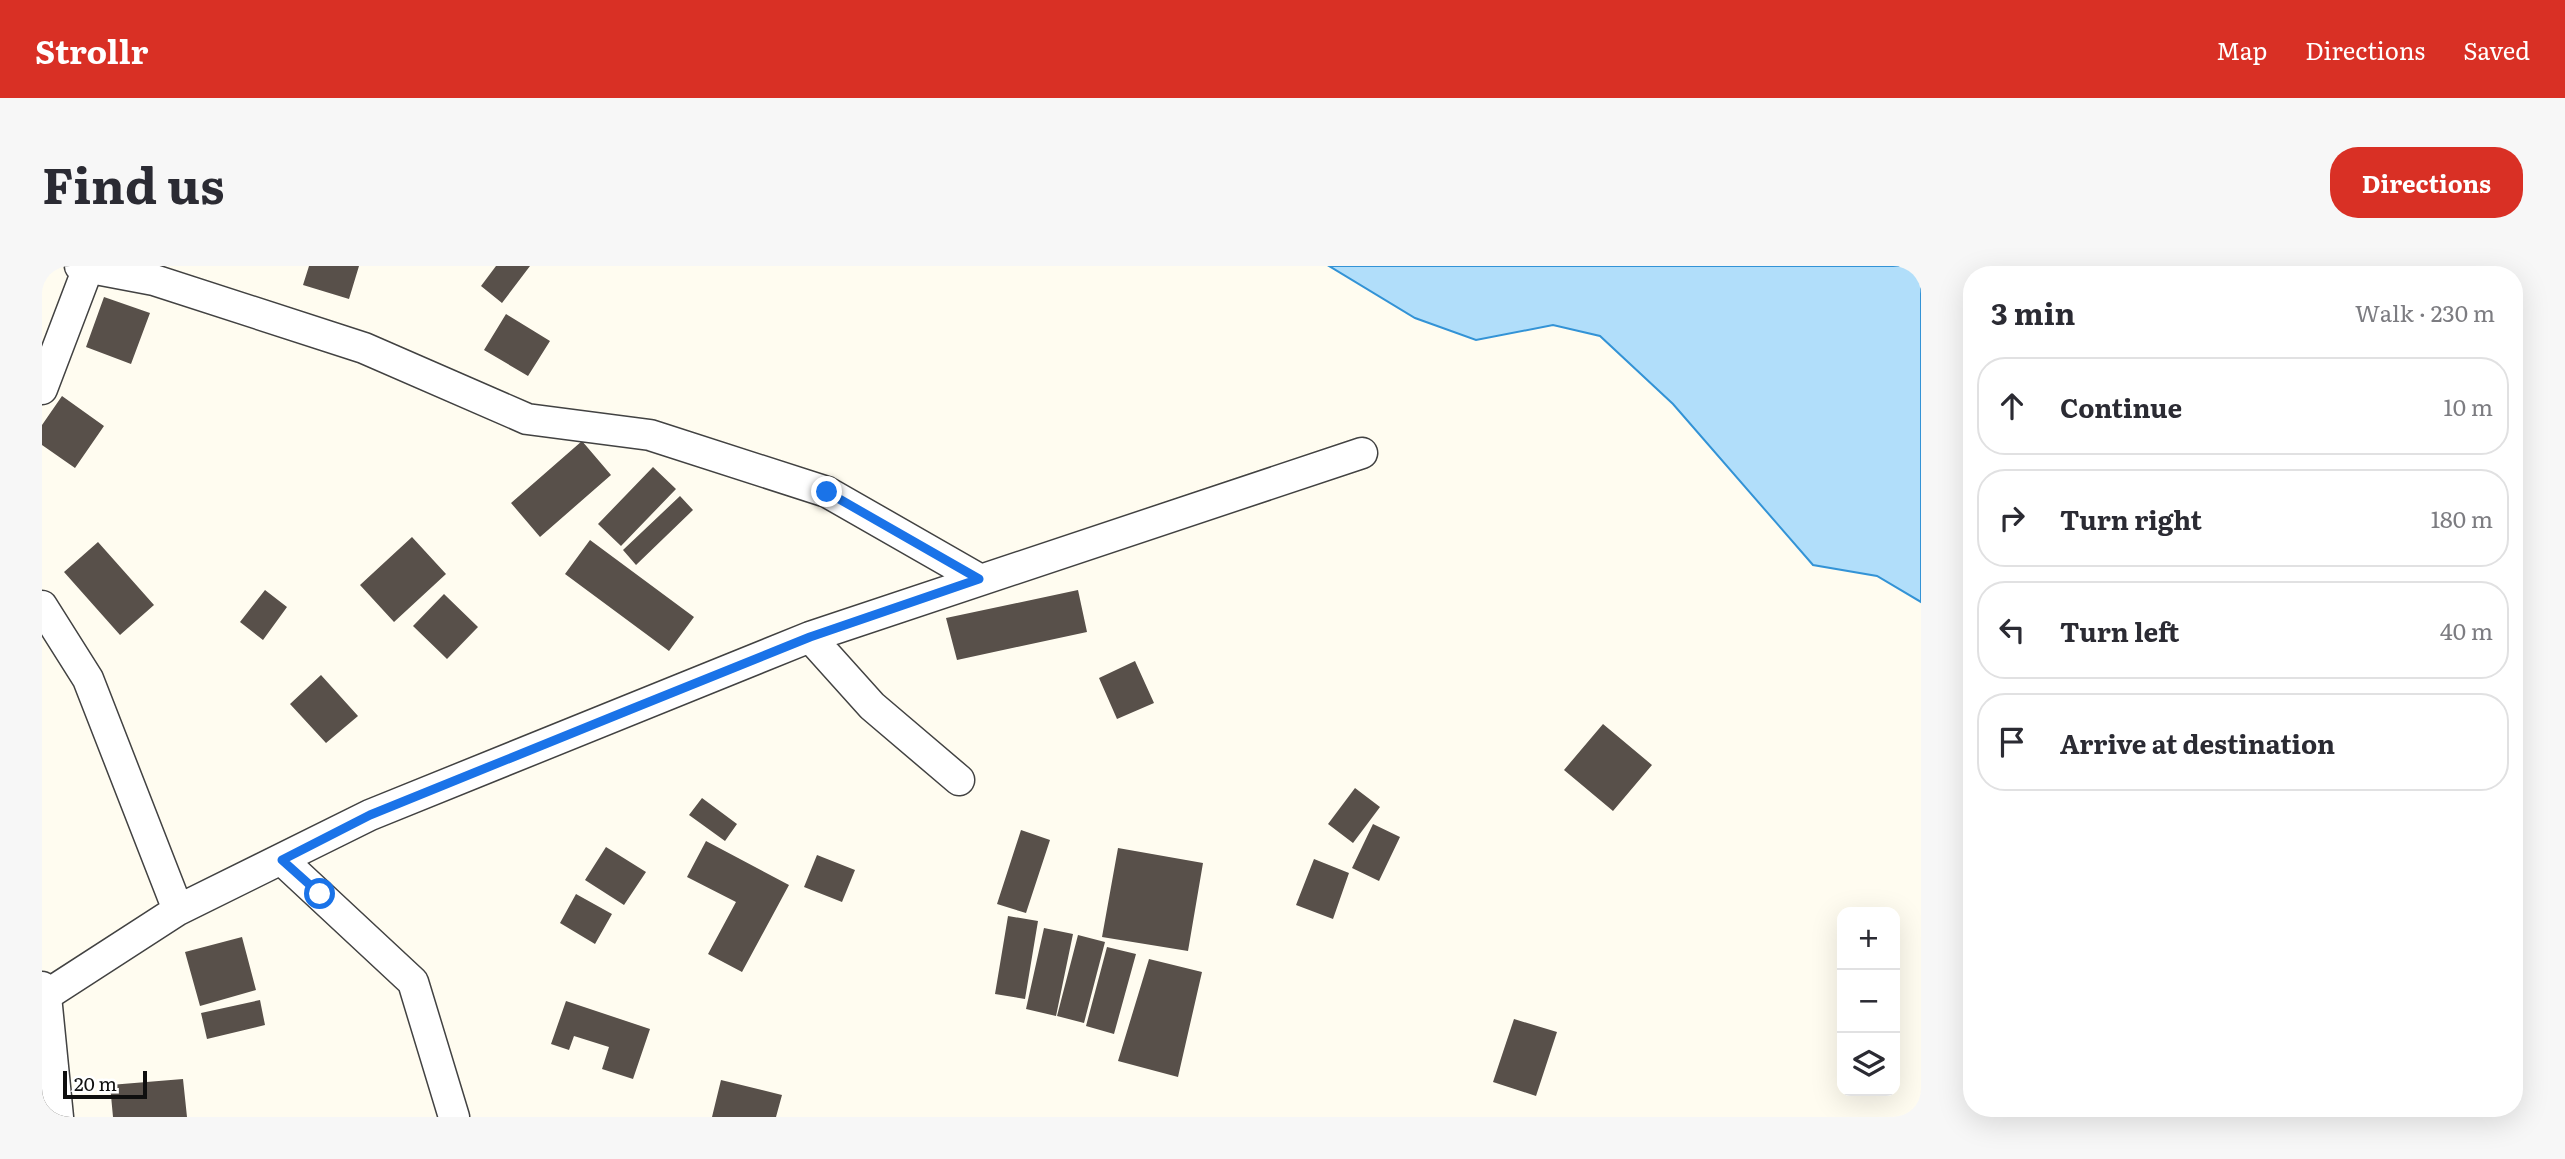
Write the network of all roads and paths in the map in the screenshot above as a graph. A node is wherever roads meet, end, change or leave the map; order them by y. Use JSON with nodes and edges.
{"nodes":[{"id":1,"x":84,"y":267,"type":"edge"},
{"id":2,"x":42,"y":389,"type":"edge"},
{"id":3,"x":1362,"y":453,"type":"dead end"},
{"id":4,"x":979,"y":579,"type":"junction"},
{"id":5,"x":42,"y":606,"type":"edge"},
{"id":6,"x":810,"y":637,"type":"junction"},
{"id":7,"x":958,"y":780,"type":"dead end"},
{"id":8,"x":282,"y":860,"type":"junction"},
{"id":9,"x":178,"y":911,"type":"junction"},
{"id":10,"x":43,"y":993,"type":"edge"},
{"id":11,"x":58,"y":1117,"type":"edge"},
{"id":12,"x":454,"y":1117,"type":"edge"}],
"edges":[{"from":1,"to":2,"type":"street"},
{"from":1,"to":4,"type":"street"},
{"from":3,"to":4,"type":"street"},
{"from":4,"to":6,"type":"street"},
{"from":5,"to":9,"type":"street"},
{"from":6,"to":7,"type":"street"},
{"from":6,"to":8,"type":"street"},
{"from":8,"to":9,"type":"street"},
{"from":8,"to":12,"type":"street"},
{"from":9,"to":10,"type":"street"},
{"from":10,"to":11,"type":"street"}]}
